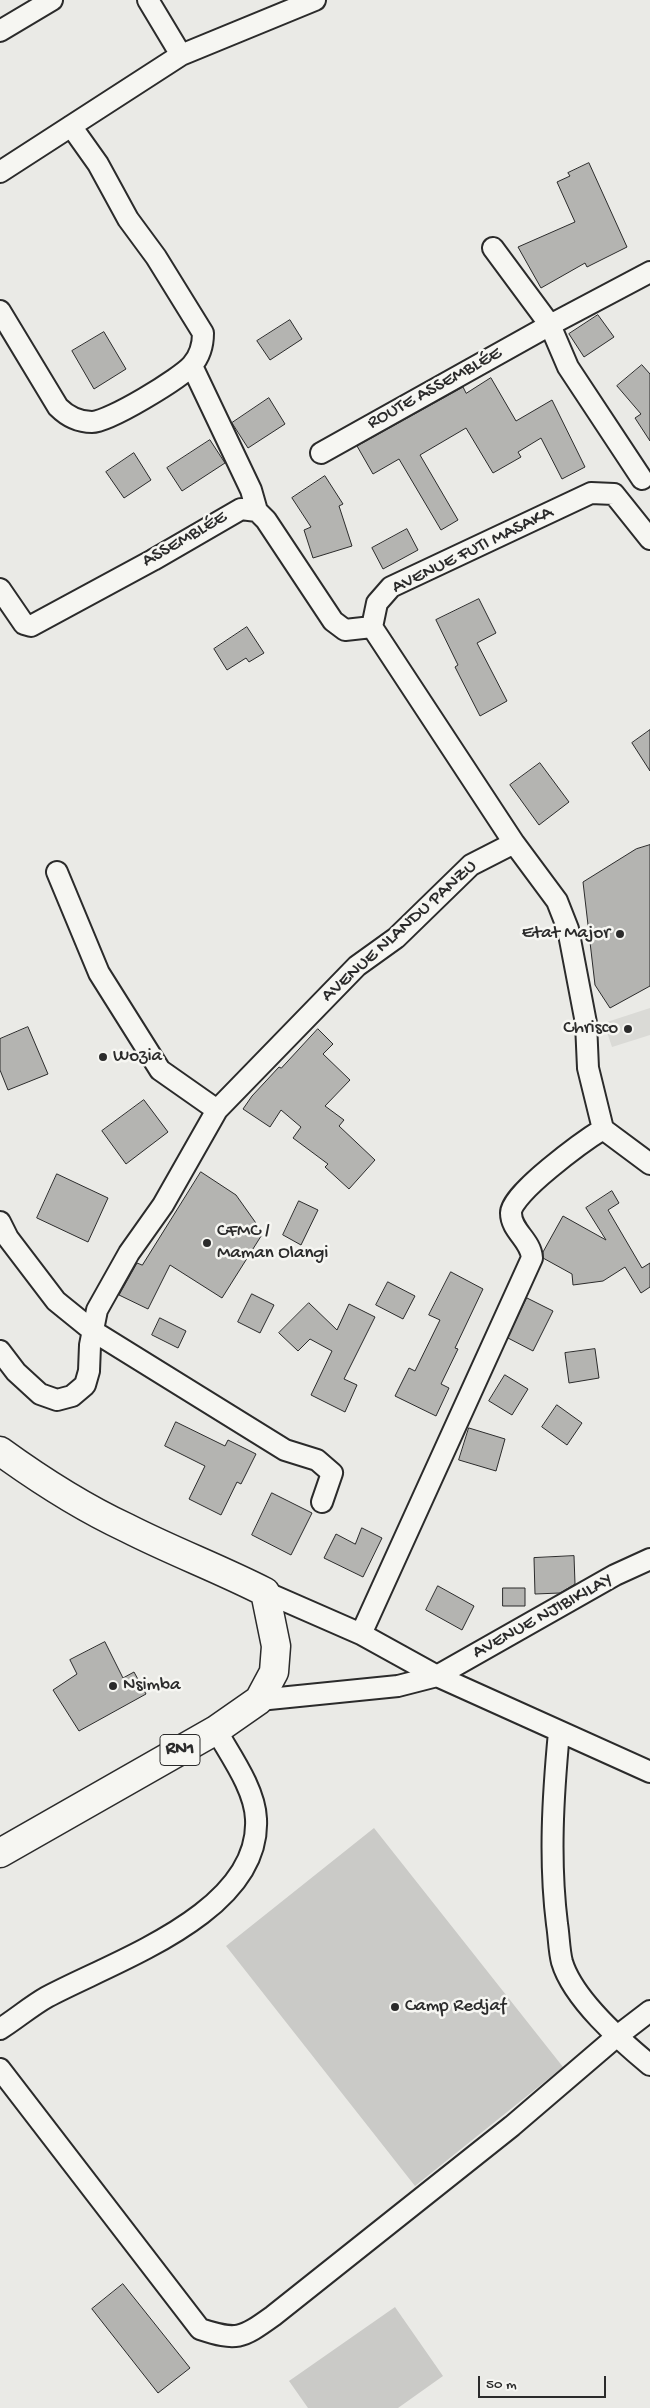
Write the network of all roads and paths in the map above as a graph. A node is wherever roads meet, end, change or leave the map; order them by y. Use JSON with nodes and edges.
{"nodes":[{"id":1,"x":52,"y":0,"type":"edge"},
{"id":2,"x":148,"y":0,"type":"edge"},
{"id":3,"x":315,"y":0,"type":"edge"},
{"id":4,"x":0,"y":31,"type":"edge"},
{"id":5,"x":181,"y":55,"type":"junction"},
{"id":6,"x":71,"y":126,"type":"junction"},
{"id":7,"x":0,"y":172,"type":"edge"},
{"id":8,"x":493,"y":248,"type":"dead end"},
{"id":9,"x":650,"y":272,"type":"edge"},
{"id":10,"x":0,"y":311,"type":"edge"},
{"id":11,"x":550,"y":324,"type":"junction"},
{"id":12,"x":192,"y":366,"type":"junction"},
{"id":13,"x":320,"y":452,"type":"dead end"},
{"id":14,"x":646,"y":476,"type":"edge"},
{"id":15,"x":614,"y":494,"type":"junction"},
{"id":16,"x":257,"y":511,"type":"junction"},
{"id":17,"x":650,"y":539,"type":"edge"},
{"id":18,"x":0,"y":589,"type":"edge"},
{"id":19,"x":372,"y":627,"type":"junction"},
{"id":20,"x":514,"y":843,"type":"junction"},
{"id":21,"x":57,"y":872,"type":"dead end"},
{"id":22,"x":217,"y":1110,"type":"junction"},
{"id":23,"x":603,"y":1129,"type":"junction"},
{"id":24,"x":650,"y":1164,"type":"edge"},
{"id":25,"x":0,"y":1222,"type":"edge"},
{"id":26,"x":93,"y":1331,"type":"junction"},
{"id":27,"x":0,"y":1351,"type":"edge"},
{"id":28,"x":0,"y":1451,"type":"edge"},
{"id":29,"x":322,"y":1502,"type":"dead end"},
{"id":30,"x":650,"y":1559,"type":"edge"},
{"id":31,"x":265,"y":1592,"type":"junction"},
{"id":32,"x":361,"y":1634,"type":"junction"},
{"id":33,"x":437,"y":1676,"type":"junction"},
{"id":34,"x":260,"y":1700,"type":"junction"},
{"id":35,"x":216,"y":1730,"type":"junction"},
{"id":36,"x":560,"y":1732,"type":"junction"},
{"id":37,"x":650,"y":1772,"type":"edge"},
{"id":38,"x":0,"y":1853,"type":"edge"},
{"id":39,"x":650,"y":2012,"type":"edge"},
{"id":40,"x":0,"y":2029,"type":"edge"},
{"id":41,"x":616,"y":2037,"type":"junction"},
{"id":42,"x":650,"y":2065,"type":"edge"},
{"id":43,"x":0,"y":2070,"type":"edge"}],
"edges":[{"from":1,"to":4,"type":"street"},
{"from":2,"to":5,"type":"street"},
{"from":3,"to":5,"type":"street"},
{"from":5,"to":6,"type":"street"},
{"from":6,"to":7,"type":"street"},
{"from":6,"to":12,"type":"street"},
{"from":8,"to":11,"type":"street"},
{"from":9,"to":11,"type":"street","name":"ROUTE ASSEMBLÉE"},
{"from":10,"to":12,"type":"street"},
{"from":11,"to":13,"type":"street","name":"ROUTE ASSEMBLÉE"},
{"from":11,"to":14,"type":"street"},
{"from":12,"to":16,"type":"street"},
{"from":14,"to":15,"type":"street"},
{"from":15,"to":17,"type":"street"},
{"from":15,"to":19,"type":"street","name":"AVENUE FUTI MASAKA"},
{"from":16,"to":18,"type":"street","name":"ASSEMBLÉE"},
{"from":16,"to":19,"type":"street"},
{"from":19,"to":20,"type":"street"},
{"from":20,"to":22,"type":"street","name":"AVENUE NLANDU PANZU"},
{"from":20,"to":23,"type":"street"},
{"from":21,"to":22,"type":"street"},
{"from":22,"to":26,"type":"street","name":"AVENUE NLANDU PANZU"},
{"from":23,"to":24,"type":"street"},
{"from":23,"to":32,"type":"street"},
{"from":25,"to":26,"type":"street"},
{"from":26,"to":27,"type":"street","name":"AVENUE NLANDU PANZU"},
{"from":26,"to":29,"type":"street"},
{"from":28,"to":31,"type":"highway"},
{"from":30,"to":33,"type":"street","name":"AVENUE NJIBIKILAY"},
{"from":31,"to":32,"type":"street"},
{"from":31,"to":34,"type":"highway","number":"RN1"},
{"from":32,"to":33,"type":"street"},
{"from":33,"to":34,"type":"street","name":"AVENUE NJIBIKILAY"},
{"from":33,"to":36,"type":"street"},
{"from":34,"to":35,"type":"highway","number":"RN1"},
{"from":35,"to":38,"type":"highway","number":"RN1"},
{"from":35,"to":40,"type":"street"},
{"from":36,"to":37,"type":"street"},
{"from":36,"to":41,"type":"street"},
{"from":39,"to":41,"type":"street"},
{"from":41,"to":42,"type":"street"},
{"from":41,"to":43,"type":"street"}]}
